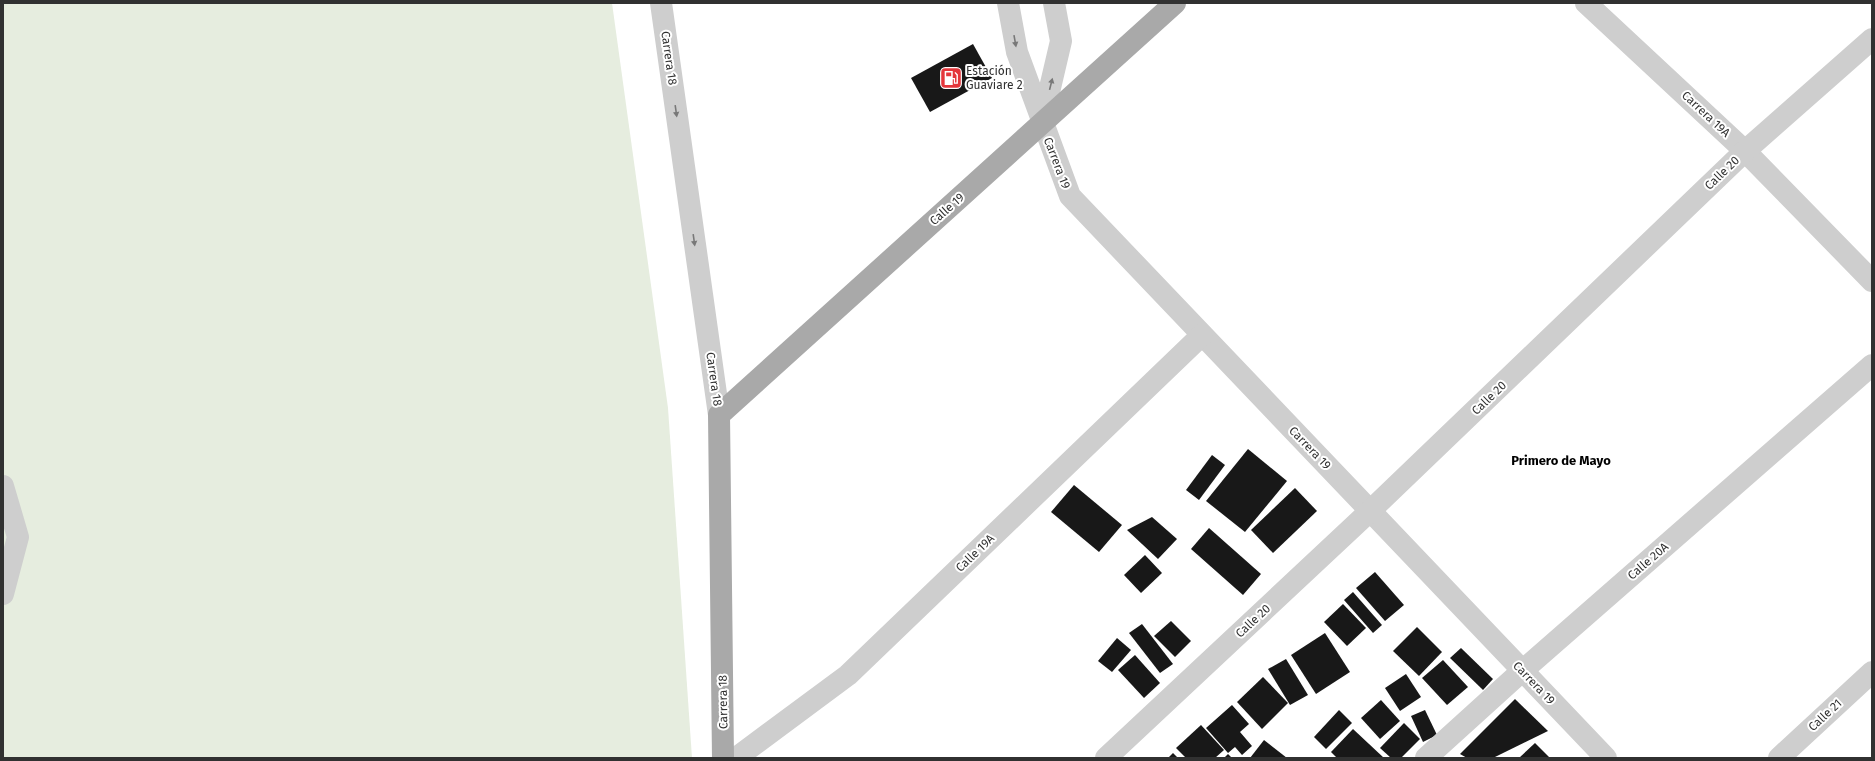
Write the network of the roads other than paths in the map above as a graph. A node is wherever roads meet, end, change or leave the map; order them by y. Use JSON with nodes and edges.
{"nodes":[{"id":1,"x":661,"y":3,"type":"edge"},
{"id":2,"x":1008,"y":3,"type":"edge"},
{"id":3,"x":1054,"y":3,"type":"edge"},
{"id":4,"x":1175,"y":3,"type":"edge"},
{"id":5,"x":1586,"y":3,"type":"edge"},
{"id":6,"x":1872,"y":39,"type":"edge"},
{"id":7,"x":1042,"y":122,"type":"junction"},
{"id":8,"x":1745,"y":151,"type":"junction"},
{"id":9,"x":1872,"y":281,"type":"edge"},
{"id":10,"x":1202,"y":335,"type":"junction"},
{"id":11,"x":1872,"y":365,"type":"edge"},
{"id":12,"x":719,"y":415,"type":"junction"},
{"id":13,"x":3,"y":486,"type":"edge"},
{"id":14,"x":1370,"y":511,"type":"junction"},
{"id":15,"x":3,"y":594,"type":"edge"},
{"id":16,"x":1522,"y":671,"type":"junction"},
{"id":17,"x":1872,"y":672,"type":"edge"},
{"id":18,"x":723,"y":758,"type":"edge"},
{"id":19,"x":736,"y":758,"type":"edge"},
{"id":20,"x":1106,"y":758,"type":"edge"},
{"id":21,"x":1426,"y":758,"type":"edge"},
{"id":22,"x":1606,"y":758,"type":"edge"},
{"id":23,"x":1779,"y":758,"type":"edge"}],
"edges":[{"from":1,"to":12,"type":"street","name":"Carrera 18","one_way":true},
{"from":2,"to":7,"type":"street","name":"Carrera 19","one_way":true},
{"from":7,"to":3,"type":"street","name":"Carrera 19","one_way":true},
{"from":4,"to":7,"type":"main road","name":"Calle 19"},
{"from":5,"to":8,"type":"street","name":"Carrera 19A"},
{"from":6,"to":8,"type":"street","name":"Calle 20"},
{"from":7,"to":10,"type":"street","name":"Carrera 19"},
{"from":7,"to":12,"type":"main road","name":"Calle 19"},
{"from":8,"to":9,"type":"street","name":"Carrera 19A"},
{"from":8,"to":14,"type":"street","name":"Calle 20"},
{"from":10,"to":14,"type":"street","name":"Carrera 19"},
{"from":10,"to":19,"type":"street","name":"Calle 19A"},
{"from":11,"to":16,"type":"street","name":"Calle 20A"},
{"from":12,"to":18,"type":"main road","name":"Carrera 18"},
{"from":13,"to":15,"type":"street"},
{"from":14,"to":16,"type":"street","name":"Carrera 19"},
{"from":14,"to":20,"type":"street","name":"Calle 20"},
{"from":16,"to":21,"type":"street","name":"Calle 20A"},
{"from":16,"to":22,"type":"street","name":"Carrera 19"},
{"from":17,"to":23,"type":"street","name":"Calle 21"}]}
